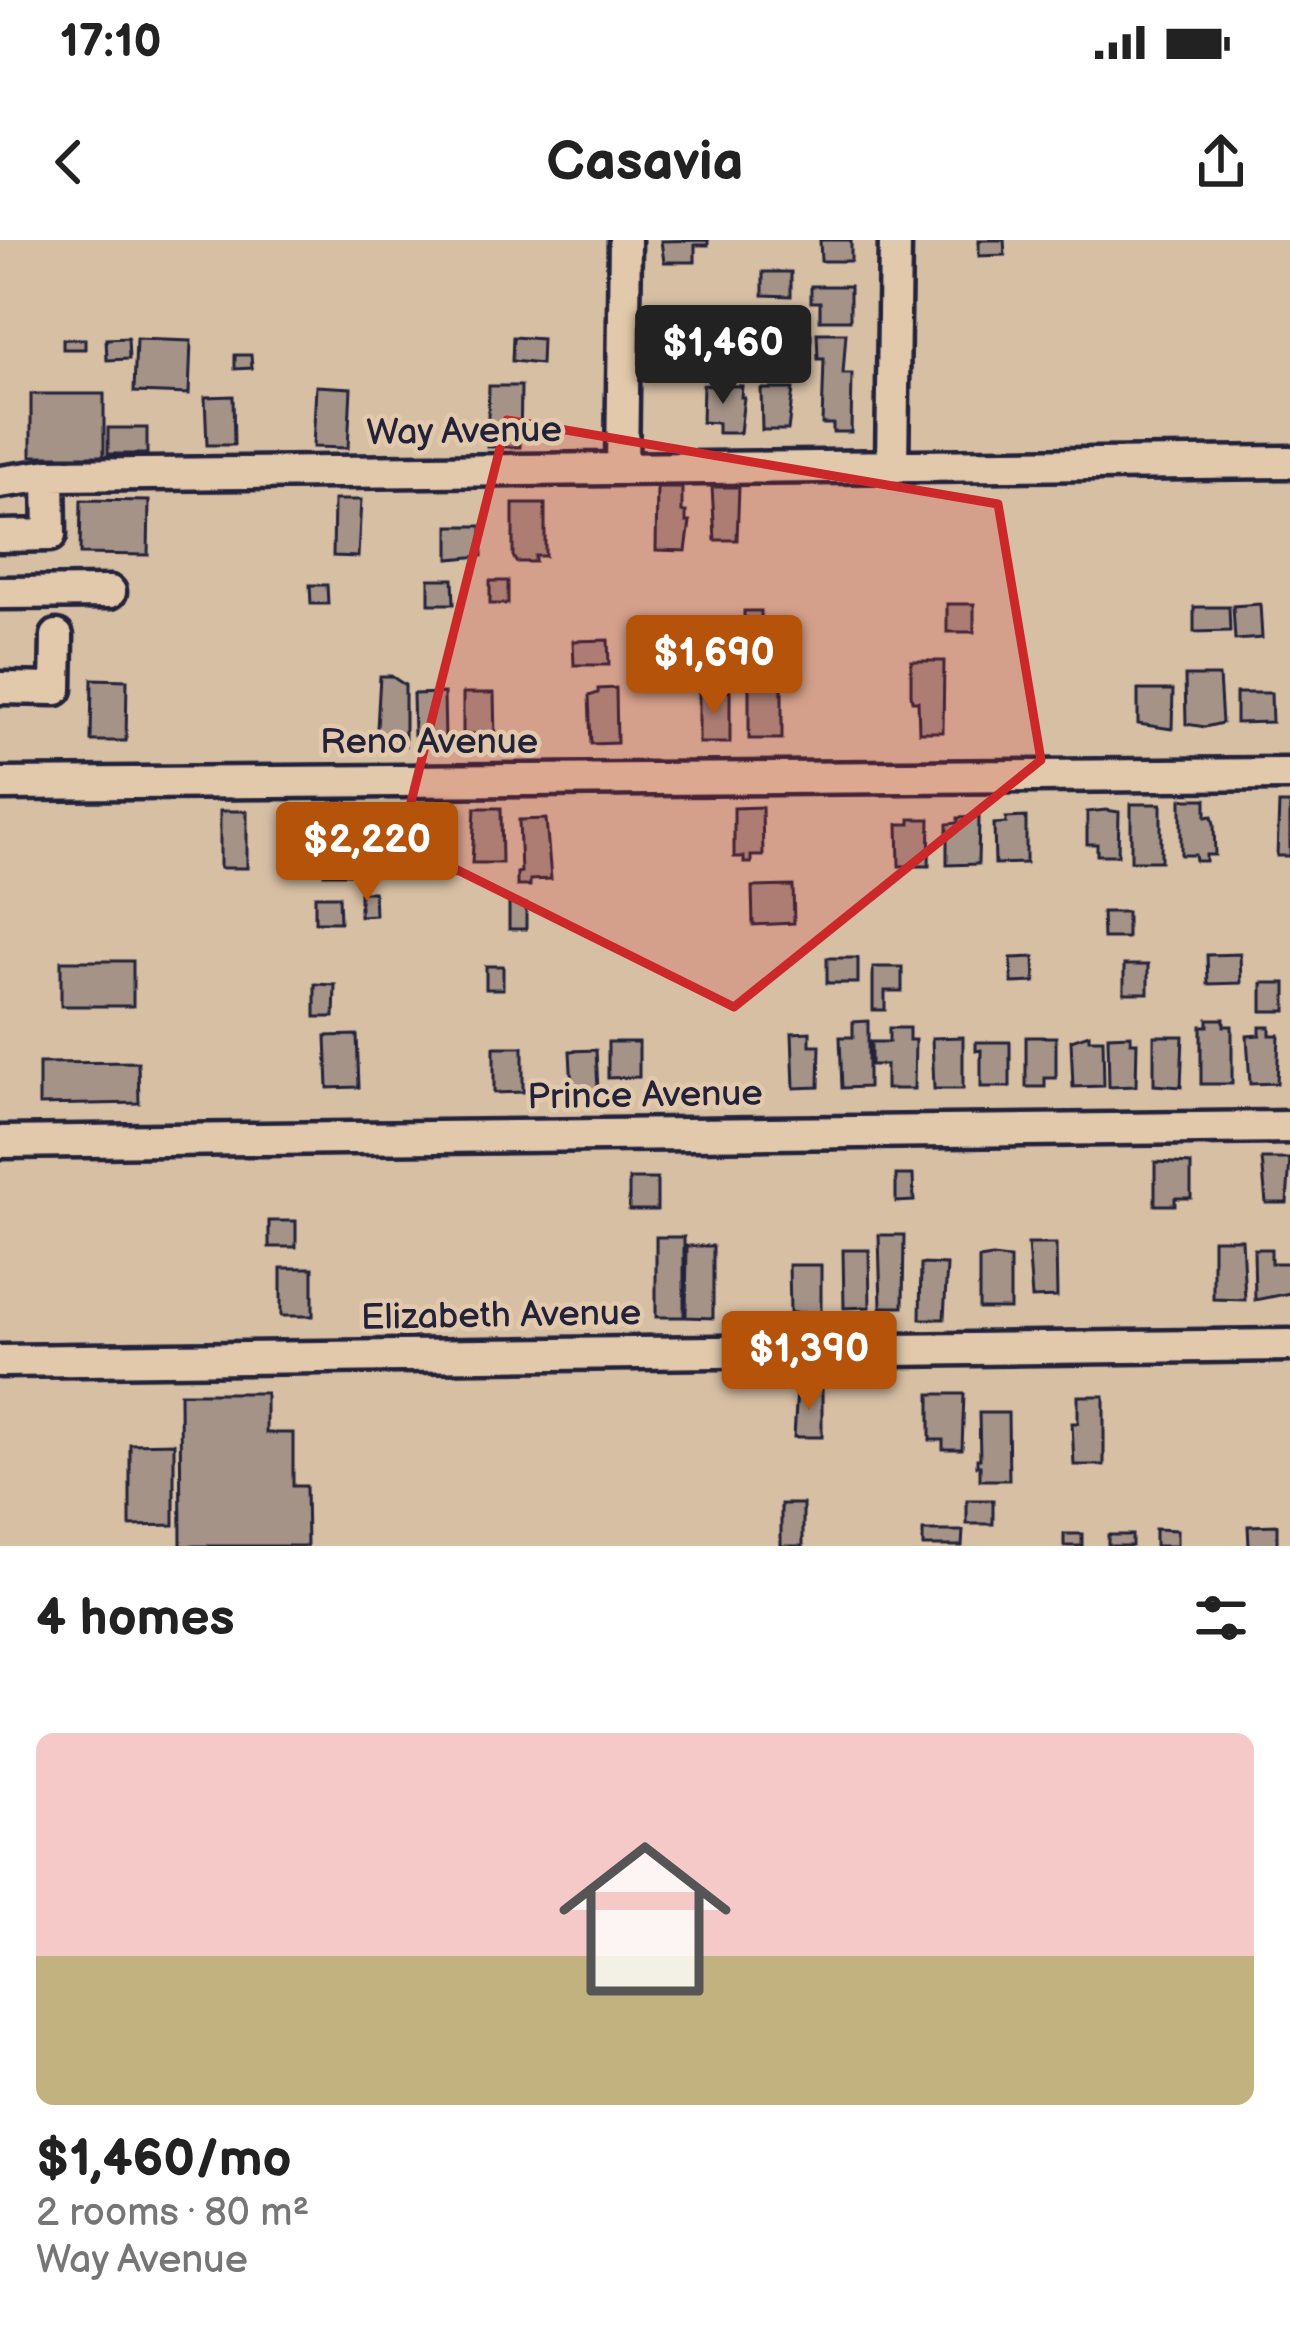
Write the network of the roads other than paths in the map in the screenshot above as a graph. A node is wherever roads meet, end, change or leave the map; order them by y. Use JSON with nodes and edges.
{"nodes":[{"id":1,"x":625,"y":240,"type":"edge"},
{"id":2,"x":895,"y":240,"type":"edge"},
{"id":3,"x":1290,"y":461,"type":"edge"},
{"id":4,"x":892,"y":466,"type":"junction"},
{"id":5,"x":622,"y":469,"type":"junction"},
{"id":6,"x":49,"y":475,"type":"junction"},
{"id":7,"x":0,"y":482,"type":"edge"},
{"id":8,"x":0,"y":536,"type":"edge"},
{"id":9,"x":110,"y":592,"type":"dead end"},
{"id":10,"x":0,"y":593,"type":"edge"},
{"id":11,"x":57,"y":636,"type":"dead end"},
{"id":12,"x":0,"y":688,"type":"edge"},
{"id":13,"x":1290,"y":775,"type":"edge"},
{"id":14,"x":0,"y":784,"type":"edge"},
{"id":15,"x":1290,"y":1127,"type":"edge"},
{"id":16,"x":0,"y":1142,"type":"edge"},
{"id":17,"x":1290,"y":1345,"type":"edge"},
{"id":18,"x":0,"y":1361,"type":"edge"}],
"edges":[{"from":1,"to":5,"type":"street"},
{"from":2,"to":4,"type":"street"},
{"from":3,"to":4,"type":"street","name":"Way Avenue"},
{"from":4,"to":5,"type":"street","name":"Way Avenue"},
{"from":5,"to":6,"type":"street","name":"Way Avenue"},
{"from":6,"to":7,"type":"street","name":"Way Avenue"},
{"from":6,"to":8,"type":"street"},
{"from":9,"to":10,"type":"street"},
{"from":11,"to":12,"type":"street"},
{"from":13,"to":14,"type":"street","name":"Reno Avenue"},
{"from":15,"to":16,"type":"street","name":"Prince Avenue"},
{"from":17,"to":18,"type":"street","name":"Elizabeth Avenue"}]}
